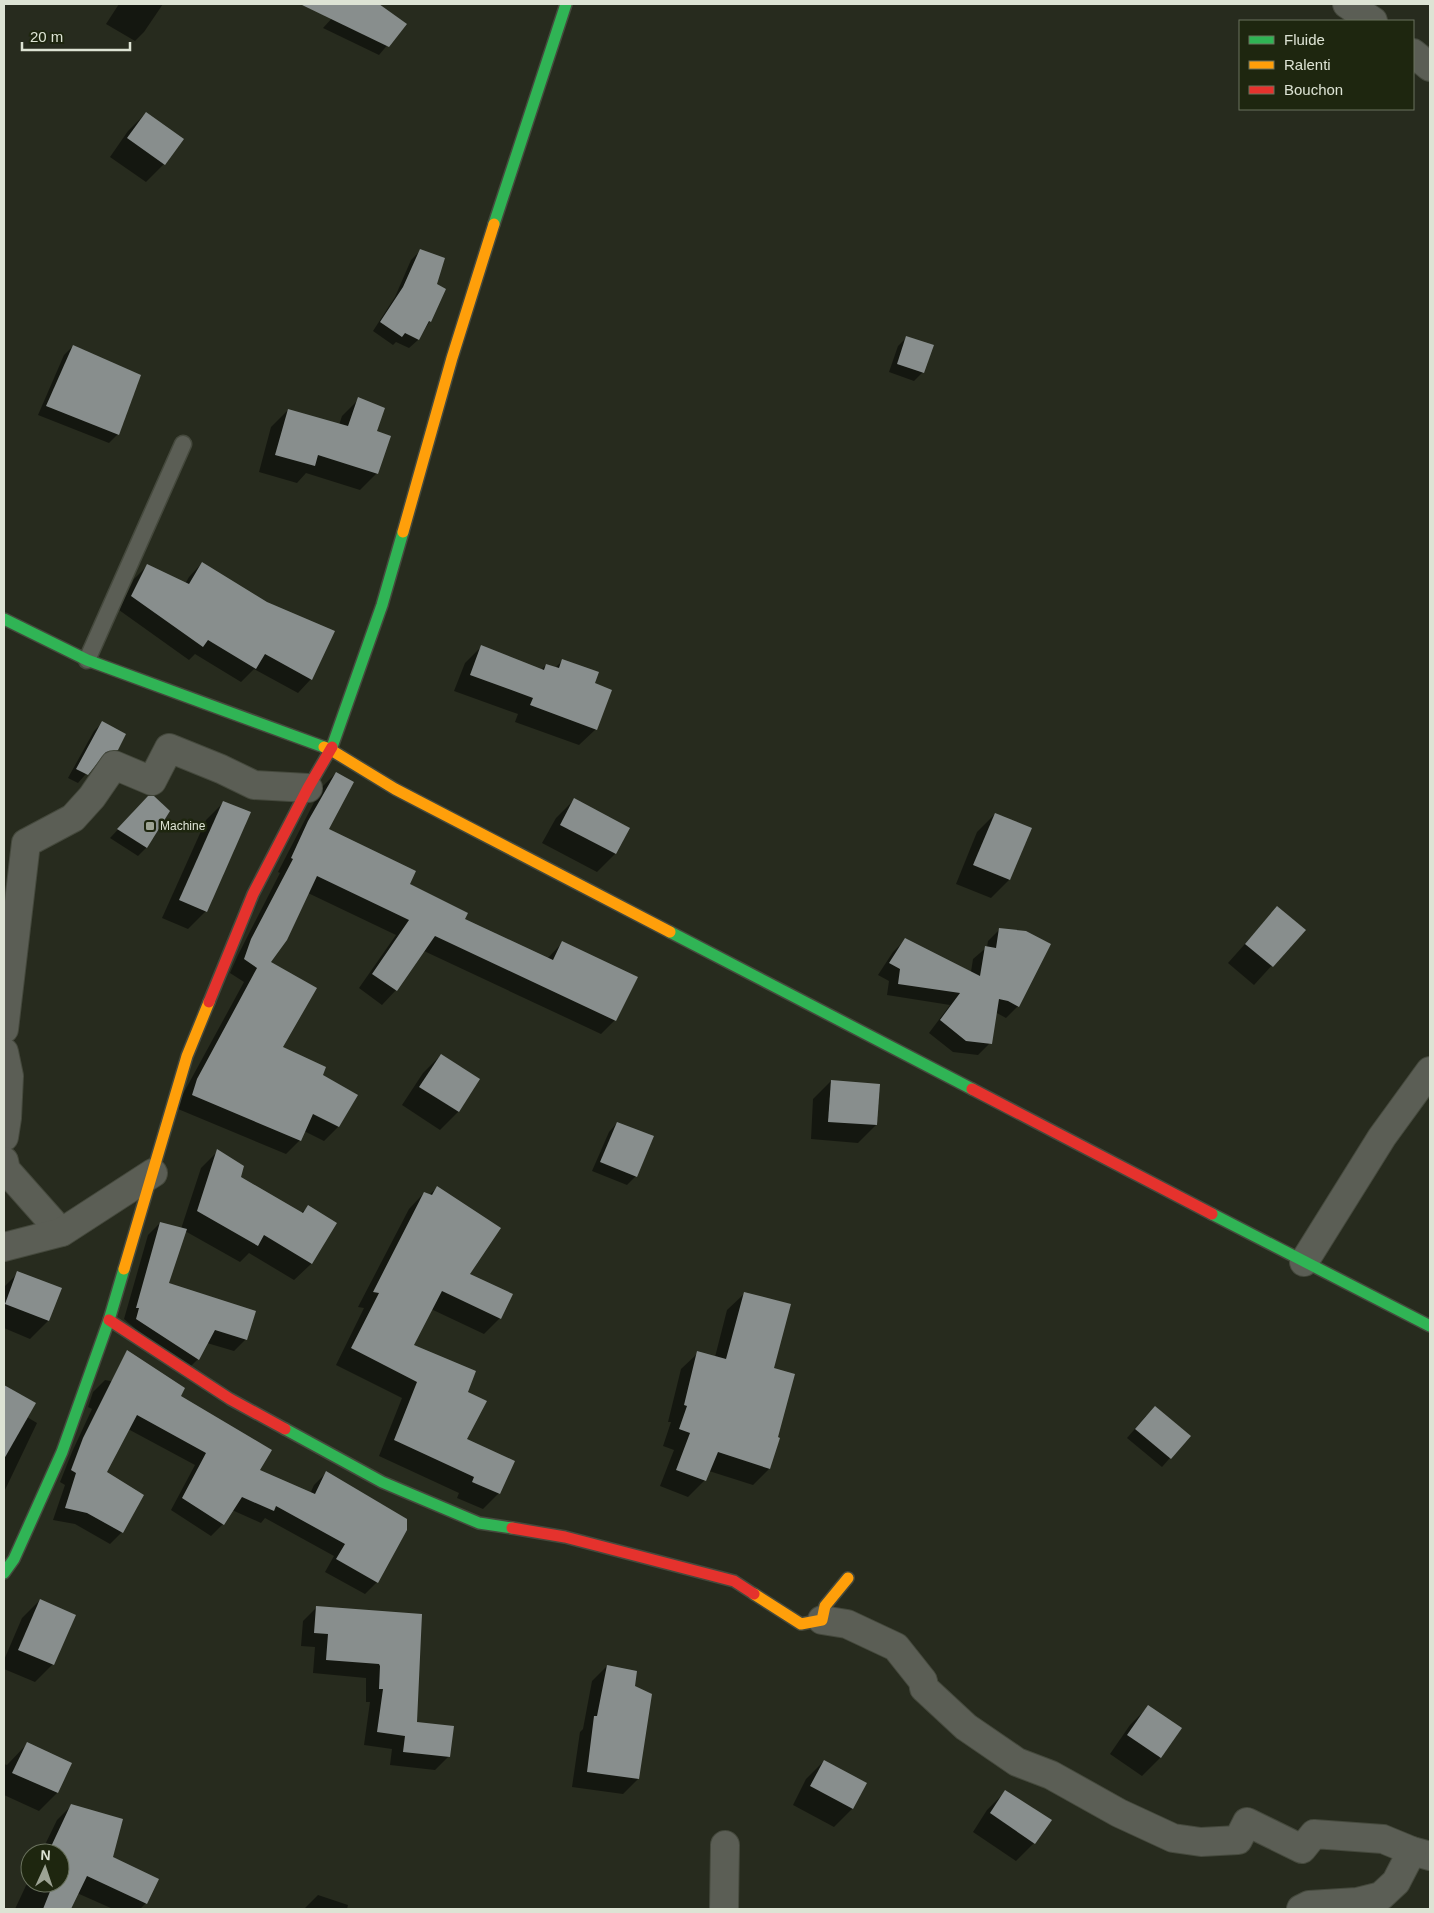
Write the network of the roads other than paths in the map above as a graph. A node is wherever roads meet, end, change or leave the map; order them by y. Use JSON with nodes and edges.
{"nodes":[{"id":1,"x":566,"y":4,"type":"edge"},
{"id":2,"x":1347,"y":4,"type":"edge"},
{"id":3,"x":1371,"y":20,"type":"edge"},
{"id":4,"x":1414,"y":54,"type":"edge"},
{"id":5,"x":1430,"y":67,"type":"edge"},
{"id":6,"x":183,"y":444,"type":"dead end"},
{"id":7,"x":4,"y":619,"type":"edge"},
{"id":8,"x":87,"y":660,"type":"junction"},
{"id":9,"x":331,"y":750,"type":"junction"},
{"id":10,"x":308,"y":788,"type":"junction"},
{"id":11,"x":4,"y":1029,"type":"edge"},
{"id":12,"x":4,"y":1052,"type":"edge"},
{"id":13,"x":1430,"y":1071,"type":"edge"},
{"id":14,"x":4,"y":1137,"type":"edge"},
{"id":15,"x":4,"y":1161,"type":"edge"},
{"id":16,"x":153,"y":1173,"type":"junction"},
{"id":17,"x":61,"y":1232,"type":"junction"},
{"id":18,"x":4,"y":1247,"type":"edge"},
{"id":19,"x":1304,"y":1262,"type":"junction"},
{"id":20,"x":109,"y":1320,"type":"junction"},
{"id":21,"x":1430,"y":1326,"type":"edge"},
{"id":22,"x":4,"y":1573,"type":"edge"},
{"id":23,"x":848,"y":1578,"type":"dead end"},
{"id":24,"x":822,"y":1620,"type":"junction"},
{"id":25,"x":725,"y":1845,"type":"dead end"},
{"id":26,"x":1421,"y":1853,"type":"edge"},
{"id":27,"x":724,"y":1909,"type":"edge"},
{"id":28,"x":1301,"y":1909,"type":"edge"}],
"edges":[{"from":1,"to":9,"type":"main road"},
{"from":2,"to":3,"type":"street"},
{"from":4,"to":5,"type":"street"},
{"from":6,"to":8,"type":"lane"},
{"from":7,"to":8,"type":"main road"},
{"from":8,"to":9,"type":"main road"},
{"from":9,"to":10,"type":"main road"},
{"from":9,"to":19,"type":"main road"},
{"from":10,"to":11,"type":"street"},
{"from":10,"to":16,"type":"main road"},
{"from":12,"to":14,"type":"street"},
{"from":13,"to":19,"type":"street"},
{"from":15,"to":17,"type":"street"},
{"from":16,"to":17,"type":"street"},
{"from":16,"to":20,"type":"main road"},
{"from":17,"to":18,"type":"street"},
{"from":19,"to":21,"type":"main road"},
{"from":20,"to":22,"type":"main road"},
{"from":20,"to":24,"type":"main road"},
{"from":23,"to":24,"type":"main road"},
{"from":24,"to":26,"type":"street"},
{"from":25,"to":27,"type":"street"},
{"from":26,"to":28,"type":"street"}]}
